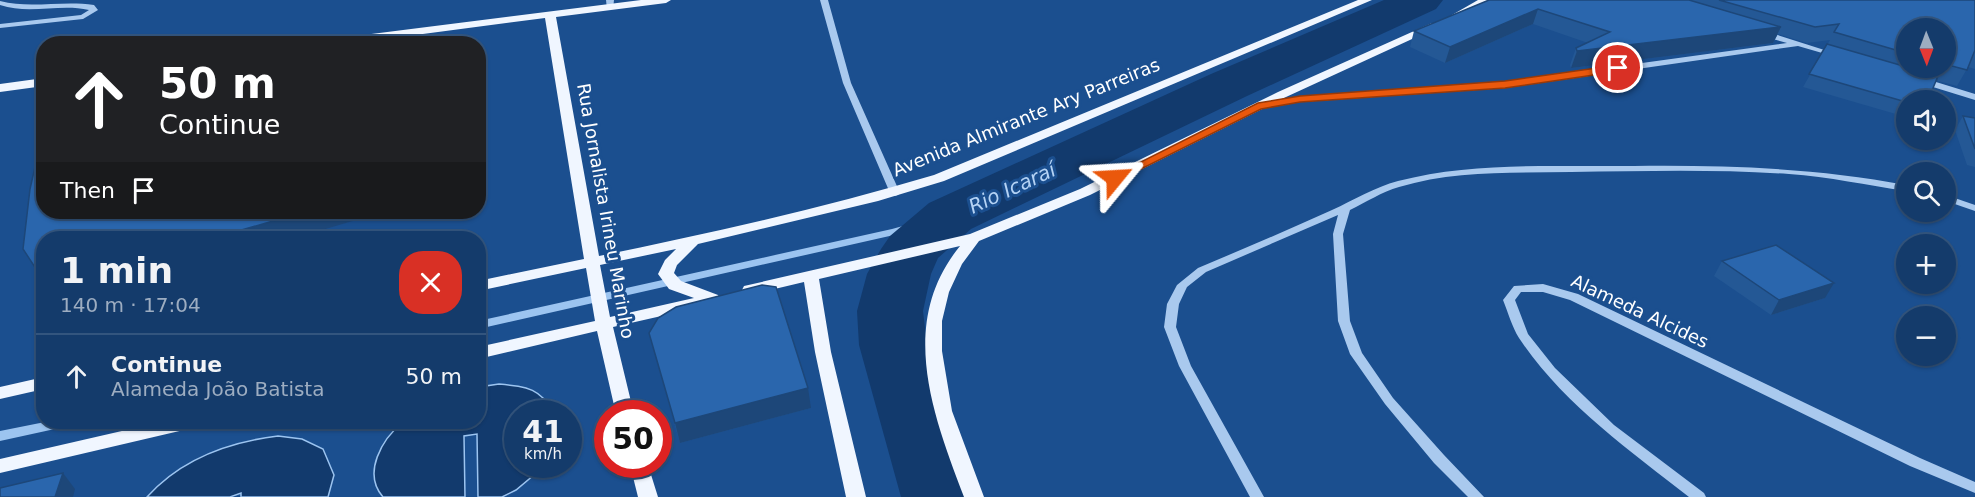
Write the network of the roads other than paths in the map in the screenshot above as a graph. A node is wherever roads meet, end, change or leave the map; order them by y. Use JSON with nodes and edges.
{"nodes":[{"id":1,"x":666,"y":0,"type":"edge"},
{"id":2,"x":824,"y":0,"type":"edge"},
{"id":3,"x":1367,"y":0,"type":"edge"},
{"id":4,"x":1486,"y":0,"type":"edge"},
{"id":5,"x":0,"y":3,"type":"edge"},
{"id":6,"x":610,"y":3,"type":"edge"},
{"id":7,"x":550,"y":14,"type":"junction"},
{"id":8,"x":0,"y":26,"type":"edge"},
{"id":9,"x":1759,"y":32,"type":"edge"},
{"id":10,"x":378,"y":36,"type":"edge"},
{"id":11,"x":1798,"y":44,"type":"junction"},
{"id":12,"x":1842,"y":57,"type":"edge"},
{"id":13,"x":1912,"y":78,"type":"edge"},
{"id":14,"x":36,"y":83,"type":"edge"},
{"id":15,"x":0,"y":88,"type":"edge"},
{"id":16,"x":1975,"y":97,"type":"edge"},
{"id":17,"x":1258,"y":106,"type":"junction"},
{"id":18,"x":1896,"y":186,"type":"edge"},
{"id":19,"x":895,"y":193,"type":"junction"},
{"id":20,"x":1956,"y":201,"type":"edge"},
{"id":21,"x":1975,"y":208,"type":"edge"},
{"id":22,"x":1345,"y":209,"type":"junction"},
{"id":23,"x":974,"y":238,"type":"junction"},
{"id":24,"x":693,"y":241,"type":"junction"},
{"id":25,"x":593,"y":265,"type":"junction"},
{"id":26,"x":810,"y":277,"type":"junction"},
{"id":27,"x":486,"y":285,"type":"edge"},
{"id":28,"x":723,"y":297,"type":"junction"},
{"id":29,"x":603,"y":319,"type":"junction"},
{"id":30,"x":486,"y":351,"type":"edge"},
{"id":31,"x":36,"y":385,"type":"edge"},
{"id":32,"x":0,"y":393,"type":"edge"},
{"id":33,"x":622,"y":400,"type":"edge"},
{"id":34,"x":158,"y":429,"type":"edge"},
{"id":35,"x":0,"y":466,"type":"edge"},
{"id":36,"x":643,"y":478,"type":"edge"},
{"id":37,"x":1975,"y":488,"type":"edge"},
{"id":38,"x":648,"y":497,"type":"edge"},
{"id":39,"x":856,"y":497,"type":"edge"},
{"id":40,"x":974,"y":497,"type":"edge"},
{"id":41,"x":1257,"y":497,"type":"edge"},
{"id":42,"x":1477,"y":497,"type":"edge"},
{"id":43,"x":1699,"y":497,"type":"edge"}],
"edges":[{"from":1,"to":6,"type":"main road"},
{"from":2,"to":19,"type":"street"},
{"from":3,"to":19,"type":"main road","name":"Avenida Almirante Ary Parreiras"},
{"from":4,"to":17,"type":"main road"},
{"from":5,"to":8,"type":"street"},
{"from":6,"to":7,"type":"main road"},
{"from":7,"to":10,"type":"main road"},
{"from":7,"to":25,"type":"main road","name":"Rua Jornalista Irineu Marinho"},
{"from":9,"to":11,"type":"street"},
{"from":11,"to":12,"type":"street"},
{"from":11,"to":17,"type":"street"},
{"from":13,"to":16,"type":"street"},
{"from":14,"to":15,"type":"main road"},
{"from":17,"to":23,"type":"main road"},
{"from":18,"to":22,"type":"street"},
{"from":19,"to":24,"type":"main road","name":"Avenida Almirante Ary Parreiras"},
{"from":20,"to":21,"type":"street"},
{"from":22,"to":41,"type":"street"},
{"from":22,"to":42,"type":"street"},
{"from":23,"to":26,"type":"main road"},
{"from":23,"to":40,"type":"main road"},
{"from":24,"to":25,"type":"main road","name":"Avenida Almirante Ary Parreiras"},
{"from":24,"to":28,"type":"main road"},
{"from":25,"to":27,"type":"main road","name":"Avenida Almirante Ary Parreiras"},
{"from":25,"to":29,"type":"main road","name":"Rua Jornalista Irineu Marinho"},
{"from":26,"to":28,"type":"main road"},
{"from":26,"to":39,"type":"main road"},
{"from":28,"to":29,"type":"main road"},
{"from":29,"to":30,"type":"main road"},
{"from":29,"to":33,"type":"main road","name":"Rua Jornalista Irineu Marinho"},
{"from":31,"to":32,"type":"main road"},
{"from":34,"to":35,"type":"main road"},
{"from":36,"to":38,"type":"main road"},
{"from":37,"to":43,"type":"street","name":"Alameda Alcides"}]}
